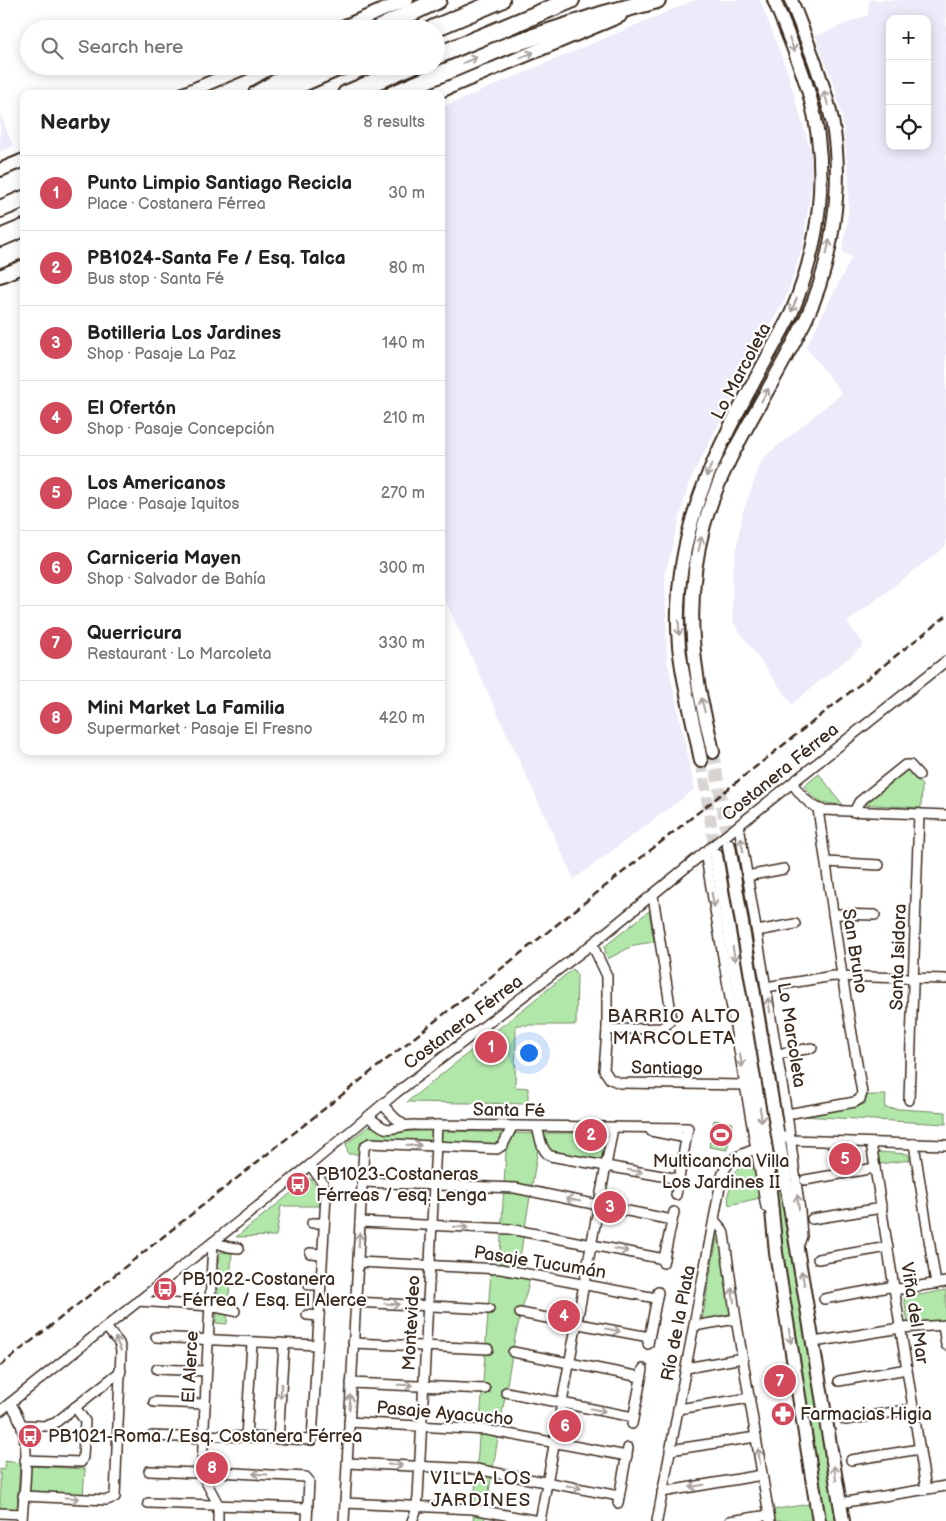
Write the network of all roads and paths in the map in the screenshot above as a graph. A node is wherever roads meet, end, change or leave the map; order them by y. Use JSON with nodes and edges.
{"nodes":[{"id":1,"x":407,"y":0,"type":"edge"},
{"id":2,"x":438,"y":0,"type":"edge"},
{"id":3,"x":501,"y":0,"type":"edge"},
{"id":4,"x":571,"y":0,"type":"edge"},
{"id":5,"x":657,"y":0,"type":"edge"},
{"id":6,"x":774,"y":0,"type":"edge"},
{"id":7,"x":791,"y":0,"type":"edge"},
{"id":8,"x":359,"y":20,"type":"edge"},
{"id":9,"x":397,"y":20,"type":"edge"},
{"id":10,"x":445,"y":24,"type":"edge"},
{"id":11,"x":445,"y":52,"type":"edge"},
{"id":12,"x":445,"y":72,"type":"edge"},
{"id":13,"x":228,"y":75,"type":"edge"},
{"id":14,"x":290,"y":75,"type":"edge"},
{"id":15,"x":321,"y":75,"type":"edge"},
{"id":16,"x":391,"y":75,"type":"edge"},
{"id":17,"x":438,"y":75,"type":"edge"},
{"id":18,"x":193,"y":90,"type":"edge"},
{"id":19,"x":264,"y":90,"type":"edge"},
{"id":20,"x":285,"y":90,"type":"edge"},
{"id":21,"x":355,"y":90,"type":"edge"},
{"id":22,"x":402,"y":90,"type":"edge"},
{"id":23,"x":443,"y":90,"type":"edge"},
{"id":24,"x":20,"y":162,"type":"edge"},
{"id":25,"x":0,"y":170,"type":"edge"},
{"id":26,"x":20,"y":201,"type":"edge"},
{"id":27,"x":0,"y":207,"type":"edge"},
{"id":28,"x":20,"y":230,"type":"edge"},
{"id":29,"x":0,"y":238,"type":"edge"},
{"id":30,"x":20,"y":268,"type":"edge"},
{"id":31,"x":0,"y":276,"type":"edge"},
{"id":32,"x":777,"y":340,"type":"junction"},
{"id":33,"x":789,"y":350,"type":"junction"},
{"id":34,"x":767,"y":359,"type":"junction"},
{"id":35,"x":779,"y":370,"type":"junction"},
{"id":36,"x":946,"y":661,"type":"edge"},
{"id":37,"x":712,"y":752,"type":"tunnel mouth"},
{"id":38,"x":701,"y":761,"type":"tunnel mouth"},
{"id":39,"x":919,"y":775,"type":"dead end"},
{"id":40,"x":792,"y":783,"type":"junction"},
{"id":41,"x":818,"y":809,"type":"junction"},
{"id":42,"x":854,"y":812,"type":"junction"},
{"id":43,"x":919,"y":814,"type":"junction"},
{"id":44,"x":946,"y":815,"type":"edge"},
{"id":45,"x":739,"y":826,"type":"junction"},
{"id":46,"x":729,"y":846,"type":"tunnel mouth"},
{"id":47,"x":711,"y":853,"type":"junction"},
{"id":48,"x":826,"y":862,"type":"junction"},
{"id":49,"x":879,"y":865,"type":"dead end"},
{"id":50,"x":784,"y":869,"type":"dead end"},
{"id":51,"x":747,"y":876,"type":"junction"},
{"id":52,"x":653,"y":896,"type":"junction"},
{"id":53,"x":833,"y":914,"type":"junction"},
{"id":54,"x":875,"y":915,"type":"dead end"},
{"id":55,"x":795,"y":924,"type":"dead end"},
{"id":56,"x":757,"y":931,"type":"junction"},
{"id":57,"x":592,"y":944,"type":"junction"},
{"id":58,"x":842,"y":975,"type":"junction"},
{"id":59,"x":913,"y":978,"type":"junction"},
{"id":60,"x":946,"y":979,"type":"edge"},
{"id":61,"x":766,"y":987,"type":"junction"},
{"id":62,"x":607,"y":1030,"type":"junction"},
{"id":63,"x":812,"y":1048,"type":"dead end"},
{"id":64,"x":778,"y":1054,"type":"junction"},
{"id":65,"x":746,"y":1086,"type":"junction"},
{"id":66,"x":909,"y":1100,"type":"dead end"},
{"id":67,"x":383,"y":1105,"type":"junction"},
{"id":68,"x":787,"y":1114,"type":"junction"},
{"id":69,"x":369,"y":1117,"type":"junction"},
{"id":70,"x":438,"y":1125,"type":"junction"},
{"id":71,"x":405,"y":1126,"type":"junction"},
{"id":72,"x":512,"y":1127,"type":"junction"},
{"id":73,"x":538,"y":1127,"type":"junction"},
{"id":74,"x":613,"y":1128,"type":"junction"},
{"id":75,"x":778,"y":1132,"type":"junction"},
{"id":76,"x":790,"y":1140,"type":"junction"},
{"id":77,"x":871,"y":1143,"type":"junction"},
{"id":78,"x":914,"y":1144,"type":"junction"},
{"id":79,"x":946,"y":1145,"type":"edge"},
{"id":80,"x":437,"y":1146,"type":"junction"},
{"id":81,"x":756,"y":1149,"type":"junction"},
{"id":82,"x":310,"y":1165,"type":"junction"},
{"id":83,"x":607,"y":1166,"type":"junction"},
{"id":84,"x":875,"y":1168,"type":"junction"},
{"id":85,"x":679,"y":1179,"type":"junction"},
{"id":86,"x":805,"y":1180,"type":"dead end"},
{"id":87,"x":362,"y":1182,"type":"junction"},
{"id":88,"x":435,"y":1185,"type":"junction"},
{"id":89,"x":676,"y":1195,"type":"dead end"},
{"id":90,"x":600,"y":1205,"type":"junction"},
{"id":91,"x":882,"y":1208,"type":"junction"},
{"id":92,"x":812,"y":1219,"type":"dead end"},
{"id":93,"x":714,"y":1220,"type":"junction"},
{"id":94,"x":360,"y":1222,"type":"junction"},
{"id":95,"x":312,"y":1223,"type":"dead end"},
{"id":96,"x":324,"y":1224,"type":"junction"},
{"id":97,"x":432,"y":1226,"type":"junction"},
{"id":98,"x":776,"y":1237,"type":"junction"},
{"id":99,"x":213,"y":1242,"type":"junction"},
{"id":100,"x":592,"y":1245,"type":"junction"},
{"id":101,"x":888,"y":1247,"type":"junction"},
{"id":102,"x":239,"y":1248,"type":"dead end"},
{"id":103,"x":797,"y":1250,"type":"junction"},
{"id":104,"x":310,"y":1253,"type":"dead end"},
{"id":105,"x":776,"y":1253,"type":"junction"},
{"id":106,"x":322,"y":1254,"type":"junction"},
{"id":107,"x":818,"y":1259,"type":"dead end"},
{"id":108,"x":358,"y":1262,"type":"junction"},
{"id":109,"x":430,"y":1265,"type":"junction"},
{"id":110,"x":211,"y":1278,"type":"junction"},
{"id":111,"x":236,"y":1280,"type":"dead end"},
{"id":112,"x":946,"y":1282,"type":"edge"},
{"id":113,"x":309,"y":1284,"type":"dead end"},
{"id":114,"x":584,"y":1284,"type":"junction"},
{"id":115,"x":936,"y":1284,"type":"junction"},
{"id":116,"x":320,"y":1285,"type":"junction"},
{"id":117,"x":894,"y":1288,"type":"junction"},
{"id":118,"x":824,"y":1299,"type":"dead end"},
{"id":119,"x":138,"y":1301,"type":"junction"},
{"id":120,"x":355,"y":1302,"type":"junction"},
{"id":121,"x":210,"y":1306,"type":"junction"},
{"id":122,"x":428,"y":1306,"type":"junction"},
{"id":123,"x":488,"y":1308,"type":"dead end"},
{"id":124,"x":809,"y":1310,"type":"junction"},
{"id":125,"x":235,"y":1311,"type":"dead end"},
{"id":126,"x":520,"y":1313,"type":"dead end"},
{"id":127,"x":786,"y":1314,"type":"junction"},
{"id":128,"x":307,"y":1315,"type":"dead end"},
{"id":129,"x":319,"y":1316,"type":"junction"},
{"id":130,"x":736,"y":1319,"type":"junction"},
{"id":131,"x":577,"y":1323,"type":"junction"},
{"id":132,"x":694,"y":1326,"type":"junction"},
{"id":133,"x":944,"y":1326,"type":"edge"},
{"id":134,"x":106,"y":1327,"type":"junction"},
{"id":135,"x":900,"y":1328,"type":"junction"},
{"id":136,"x":156,"y":1338,"type":"dead end"},
{"id":137,"x":208,"y":1341,"type":"junction"},
{"id":138,"x":814,"y":1342,"type":"junction"},
{"id":139,"x":252,"y":1343,"type":"junction"},
{"id":140,"x":353,"y":1343,"type":"junction"},
{"id":141,"x":284,"y":1344,"type":"junction"},
{"id":142,"x":317,"y":1345,"type":"junction"},
{"id":143,"x":946,"y":1345,"type":"edge"},
{"id":144,"x":426,"y":1346,"type":"junction"},
{"id":145,"x":488,"y":1349,"type":"dead end"},
{"id":146,"x":513,"y":1352,"type":"dead end"},
{"id":147,"x":743,"y":1358,"type":"junction"},
{"id":148,"x":569,"y":1363,"type":"junction"},
{"id":149,"x":686,"y":1368,"type":"junction"},
{"id":150,"x":158,"y":1369,"type":"dead end"},
{"id":151,"x":907,"y":1369,"type":"junction"},
{"id":152,"x":120,"y":1371,"type":"junction"},
{"id":153,"x":206,"y":1371,"type":"junction"},
{"id":154,"x":839,"y":1381,"type":"dead end"},
{"id":155,"x":351,"y":1383,"type":"junction"},
{"id":156,"x":424,"y":1386,"type":"junction"},
{"id":157,"x":485,"y":1389,"type":"dead end"},
{"id":158,"x":506,"y":1392,"type":"dead end"},
{"id":159,"x":750,"y":1398,"type":"junction"},
{"id":160,"x":154,"y":1402,"type":"dead end"},
{"id":161,"x":10,"y":1403,"type":"junction"},
{"id":162,"x":562,"y":1403,"type":"junction"},
{"id":163,"x":204,"y":1404,"type":"junction"},
{"id":164,"x":75,"y":1407,"type":"junction"},
{"id":165,"x":678,"y":1409,"type":"junction"},
{"id":166,"x":914,"y":1409,"type":"junction"},
{"id":167,"x":0,"y":1411,"type":"edge"},
{"id":168,"x":845,"y":1420,"type":"dead end"},
{"id":169,"x":349,"y":1422,"type":"junction"},
{"id":170,"x":22,"y":1425,"type":"junction"},
{"id":171,"x":422,"y":1426,"type":"junction"},
{"id":172,"x":152,"y":1436,"type":"dead end"},
{"id":173,"x":203,"y":1436,"type":"junction"},
{"id":174,"x":246,"y":1437,"type":"junction"},
{"id":175,"x":756,"y":1437,"type":"junction"},
{"id":176,"x":278,"y":1439,"type":"junction"},
{"id":177,"x":554,"y":1442,"type":"junction"},
{"id":178,"x":920,"y":1448,"type":"junction"},
{"id":179,"x":670,"y":1450,"type":"junction"},
{"id":180,"x":25,"y":1460,"type":"junction"},
{"id":181,"x":851,"y":1460,"type":"dead end"},
{"id":182,"x":347,"y":1463,"type":"junction"},
{"id":183,"x":420,"y":1466,"type":"junction"},
{"id":184,"x":148,"y":1471,"type":"dead end"},
{"id":185,"x":202,"y":1471,"type":"junction"},
{"id":186,"x":762,"y":1476,"type":"junction"},
{"id":187,"x":547,"y":1482,"type":"junction"},
{"id":188,"x":946,"y":1486,"type":"edge"},
{"id":189,"x":926,"y":1489,"type":"junction"},
{"id":190,"x":662,"y":1492,"type":"junction"},
{"id":191,"x":23,"y":1496,"type":"junction"},
{"id":192,"x":148,"y":1503,"type":"dead end"},
{"id":193,"x":345,"y":1503,"type":"junction"},
{"id":194,"x":840,"y":1503,"type":"junction"},
{"id":195,"x":218,"y":1504,"type":"junction"},
{"id":196,"x":417,"y":1506,"type":"junction"},
{"id":197,"x":308,"y":1508,"type":"junction"},
{"id":198,"x":0,"y":1513,"type":"edge"},
{"id":199,"x":22,"y":1518,"type":"edge"},
{"id":200,"x":769,"y":1518,"type":"edge"},
{"id":201,"x":218,"y":1521,"type":"edge"},
{"id":202,"x":307,"y":1521,"type":"edge"},
{"id":203,"x":344,"y":1521,"type":"edge"},
{"id":204,"x":412,"y":1521,"type":"edge"},
{"id":205,"x":540,"y":1521,"type":"edge"},
{"id":206,"x":657,"y":1521,"type":"edge"},
{"id":207,"x":730,"y":1521,"type":"edge"},
{"id":208,"x":819,"y":1521,"type":"edge"},
{"id":209,"x":843,"y":1521,"type":"edge"}],
"edges":[{"from":1,"to":8,"type":"main road"},
{"from":2,"to":9,"type":"highway"},
{"from":3,"to":10,"type":"highway"},
{"from":4,"to":11,"type":"highway"},
{"from":12,"to":5,"type":"highway","one_way":true},
{"from":23,"to":5,"type":"main road","one_way":true},
{"from":6,"to":32,"type":"main road","name":"Lo Marcoleta","one_way":true},
{"from":33,"to":7,"type":"main road","name":"Lo Marcoleta","one_way":true},
{"from":13,"to":18,"type":"main road"},
{"from":14,"to":19,"type":"highway"},
{"from":15,"to":20,"type":"highway"},
{"from":16,"to":21,"type":"highway"},
{"from":22,"to":17,"type":"highway","one_way":true},
{"from":24,"to":25,"type":"main road"},
{"from":26,"to":27,"type":"highway"},
{"from":28,"to":29,"type":"highway"},
{"from":30,"to":31,"type":"main road"},
{"from":32,"to":33,"type":"main road"},
{"from":32,"to":34,"type":"main road","name":"Lo Marcoleta"},
{"from":33,"to":35,"type":"main road","name":"Lo Marcoleta"},
{"from":34,"to":35,"type":"main road"},
{"from":34,"to":38,"type":"main road","name":"Lo Marcoleta","one_way":true},
{"from":37,"to":35,"type":"main road","name":"Lo Marcoleta","one_way":true},
{"from":36,"to":40,"type":"street","name":"Costanera Férrea"},
{"from":39,"to":42,"type":"street"},
{"from":40,"to":41,"type":"street"},
{"from":40,"to":45,"type":"street","name":"Costanera Férrea"},
{"from":41,"to":42,"type":"street"},
{"from":41,"to":48,"type":"street","name":"San Bruno"},
{"from":42,"to":43,"type":"street"},
{"from":43,"to":44,"type":"street"},
{"from":43,"to":59,"type":"street","name":"Santa Isidora"},
{"from":45,"to":47,"type":"street","name":"Costanera Férrea"},
{"from":51,"to":45,"type":"street","name":"Lo Marcoleta","one_way":true},
{"from":46,"to":75,"type":"main road","name":"Lo Marcoleta"},
{"from":47,"to":52,"type":"street","name":"Costanera Férrea"},
{"from":47,"to":65,"type":"street","one_way":true},
{"from":47,"to":98,"type":"main road","one_way":true},
{"from":48,"to":49,"type":"street"},
{"from":48,"to":53,"type":"street","name":"San Bruno"},
{"from":50,"to":51,"type":"street"},
{"from":51,"to":56,"type":"street","name":"Lo Marcoleta"},
{"from":52,"to":57,"type":"street","name":"Costanera Férrea"},
{"from":52,"to":62,"type":"street"},
{"from":53,"to":54,"type":"street"},
{"from":53,"to":58,"type":"street","name":"San Bruno"},
{"from":55,"to":56,"type":"street"},
{"from":56,"to":61,"type":"street","name":"Lo Marcoleta"},
{"from":57,"to":62,"type":"street","name":"Santiago"},
{"from":57,"to":67,"type":"street","name":"Costanera Férrea"},
{"from":58,"to":59,"type":"street"},
{"from":58,"to":61,"type":"street"},
{"from":58,"to":68,"type":"street","name":"San Bruno"},
{"from":59,"to":60,"type":"street"},
{"from":59,"to":66,"type":"street","name":"Santa Isidora"},
{"from":64,"to":61,"type":"street","name":"Lo Marcoleta","one_way":true},
{"from":62,"to":65,"type":"street","name":"Santiago"},
{"from":63,"to":64,"type":"street"},
{"from":64,"to":68,"type":"street","name":"Lo Marcoleta"},
{"from":65,"to":81,"type":"street"},
{"from":67,"to":69,"type":"street","name":"Costanera Férrea"},
{"from":67,"to":71,"type":"street"},
{"from":68,"to":76,"type":"street","name":"Lo Marcoleta"},
{"from":69,"to":71,"type":"street","name":"Santa Fé"},
{"from":69,"to":82,"type":"street","name":"Costanera Férrea"},
{"from":70,"to":71,"type":"street","name":"Santa Fé"},
{"from":70,"to":72,"type":"street","name":"Santa Fé"},
{"from":70,"to":80,"type":"street","name":"Montevideo"},
{"from":72,"to":73,"type":"street","name":"Santa Fé"},
{"from":72,"to":80,"type":"street"},
{"from":73,"to":74,"type":"street","name":"Santa Fé"},
{"from":73,"to":83,"type":"street"},
{"from":74,"to":83,"type":"street"},
{"from":74,"to":85,"type":"street","name":"Santa Fé"},
{"from":75,"to":76,"type":"street"},
{"from":75,"to":103,"type":"main road","name":"Lo Marcoleta"},
{"from":76,"to":77,"type":"street"},
{"from":103,"to":76,"type":"street","name":"Lo Marcoleta","one_way":true},
{"from":77,"to":78,"type":"street"},
{"from":77,"to":84,"type":"street","name":"Viña del Mar"},
{"from":78,"to":79,"type":"street"},
{"from":78,"to":115,"type":"street"},
{"from":87,"to":80,"type":"street","one_way":true},
{"from":80,"to":88,"type":"street","name":"Montevideo"},
{"from":81,"to":93,"type":"street","name":"Río de la Plata"},
{"from":81,"to":98,"type":"street"},
{"from":82,"to":96,"type":"street"},
{"from":82,"to":99,"type":"street","name":"Costanera Férrea"},
{"from":83,"to":85,"type":"street","one_way":true},
{"from":83,"to":90,"type":"street"},
{"from":84,"to":86,"type":"street"},
{"from":84,"to":91,"type":"street","name":"Viña del Mar"},
{"from":85,"to":89,"type":"street"},
{"from":87,"to":88,"type":"street"},
{"from":87,"to":94,"type":"street"},
{"from":90,"to":88,"type":"street","one_way":true},
{"from":88,"to":97,"type":"street","name":"Montevideo"},
{"from":90,"to":100,"type":"street"},
{"from":100,"to":90,"type":"street","one_way":true},
{"from":91,"to":92,"type":"street"},
{"from":91,"to":101,"type":"street","name":"Viña del Mar"},
{"from":130,"to":93,"type":"street","one_way":true},
{"from":93,"to":132,"type":"street","name":"Río de la Plata"},
{"from":94,"to":97,"type":"street"},
{"from":108,"to":94,"type":"street","one_way":true},
{"from":95,"to":96,"type":"street"},
{"from":96,"to":106,"type":"street"},
{"from":97,"to":100,"type":"street","one_way":true},
{"from":97,"to":109,"type":"street","name":"Montevideo"},
{"from":98,"to":105,"type":"main road"},
{"from":99,"to":102,"type":"street"},
{"from":99,"to":110,"type":"street","name":"El Alerce"},
{"from":99,"to":119,"type":"street","name":"Costanera Férrea"},
{"from":100,"to":114,"type":"street"},
{"from":101,"to":107,"type":"street"},
{"from":101,"to":117,"type":"street","name":"Viña del Mar"},
{"from":103,"to":105,"type":"main road"},
{"from":124,"to":103,"type":"main road","name":"Lo Marcoleta","one_way":true},
{"from":104,"to":106,"type":"street"},
{"from":105,"to":127,"type":"main road"},
{"from":106,"to":116,"type":"street"},
{"from":108,"to":109,"type":"street","name":"Pasaje Tucumán"},
{"from":108,"to":120,"type":"street"},
{"from":109,"to":114,"type":"street","name":"Pasaje Tucumán"},
{"from":109,"to":122,"type":"street","name":"Montevideo"},
{"from":110,"to":111,"type":"street"},
{"from":110,"to":121,"type":"street","name":"El Alerce"},
{"from":112,"to":115,"type":"street"},
{"from":113,"to":116,"type":"street"},
{"from":114,"to":131,"type":"street"},
{"from":131,"to":114,"type":"street","name":"Pasaje Tucumán","one_way":true},
{"from":115,"to":117,"type":"street"},
{"from":116,"to":129,"type":"street"},
{"from":117,"to":118,"type":"street"},
{"from":117,"to":135,"type":"street","name":"Viña del Mar"},
{"from":119,"to":121,"type":"street"},
{"from":119,"to":134,"type":"street","name":"Costanera Férrea"},
{"from":120,"to":122,"type":"street","one_way":true},
{"from":120,"to":140,"type":"street"},
{"from":121,"to":125,"type":"street"},
{"from":121,"to":137,"type":"street","name":"El Alerce"},
{"from":122,"to":123,"type":"street"},
{"from":122,"to":144,"type":"street","name":"Montevideo"},
{"from":124,"to":127,"type":"main road"},
{"from":124,"to":138,"type":"main road","name":"Lo Marcoleta"},
{"from":126,"to":131,"type":"street"},
{"from":127,"to":208,"type":"main road","one_way":true},
{"from":128,"to":129,"type":"street"},
{"from":129,"to":142,"type":"street"},
{"from":130,"to":132,"type":"street"},
{"from":130,"to":147,"type":"street"},
{"from":131,"to":148,"type":"street"},
{"from":132,"to":149,"type":"street","name":"Río de la Plata"},
{"from":133,"to":135,"type":"street"},
{"from":133,"to":143,"type":"street"},
{"from":152,"to":134,"type":"street","one_way":true},
{"from":134,"to":161,"type":"street","name":"Costanera Férrea"},
{"from":135,"to":138,"type":"street"},
{"from":135,"to":151,"type":"street","name":"Viña del Mar"},
{"from":136,"to":137,"type":"street"},
{"from":137,"to":139,"type":"street"},
{"from":137,"to":153,"type":"street","name":"El Alerce"},
{"from":194,"to":138,"type":"main road","name":"Lo Marcoleta","one_way":true},
{"from":139,"to":141,"type":"street"},
{"from":139,"to":174,"type":"street"},
{"from":140,"to":144,"type":"street"},
{"from":140,"to":155,"type":"street"},
{"from":141,"to":142,"type":"street"},
{"from":141,"to":176,"type":"street","one_way":true},
{"from":142,"to":176,"type":"street"},
{"from":144,"to":145,"type":"street"},
{"from":144,"to":156,"type":"street","name":"Montevideo"},
{"from":146,"to":148,"type":"street"},
{"from":147,"to":149,"type":"street"},
{"from":147,"to":159,"type":"street"},
{"from":148,"to":162,"type":"street"},
{"from":162,"to":148,"type":"street","one_way":true},
{"from":149,"to":165,"type":"street","name":"Río de la Plata"},
{"from":150,"to":153,"type":"street"},
{"from":151,"to":154,"type":"street"},
{"from":151,"to":166,"type":"street","name":"Viña del Mar"},
{"from":152,"to":164,"type":"street"},
{"from":191,"to":152,"type":"street","one_way":true},
{"from":153,"to":163,"type":"street","name":"El Alerce"},
{"from":155,"to":156,"type":"street","one_way":true},
{"from":169,"to":155,"type":"street","one_way":true},
{"from":156,"to":157,"type":"street"},
{"from":156,"to":171,"type":"street","name":"Montevideo"},
{"from":158,"to":162,"type":"street"},
{"from":159,"to":165,"type":"street"},
{"from":159,"to":175,"type":"street"},
{"from":160,"to":163,"type":"street"},
{"from":161,"to":167,"type":"street","name":"Costanera Férrea"},
{"from":161,"to":170,"type":"street"},
{"from":162,"to":177,"type":"street"},
{"from":163,"to":173,"type":"street","name":"El Alerce"},
{"from":164,"to":170,"type":"street"},
{"from":164,"to":180,"type":"street"},
{"from":165,"to":179,"type":"street","name":"Río de la Plata"},
{"from":166,"to":168,"type":"street"},
{"from":166,"to":178,"type":"street","name":"Viña del Mar"},
{"from":169,"to":171,"type":"street","name":"Pasaje Ayacucho"},
{"from":169,"to":182,"type":"street"},
{"from":170,"to":180,"type":"street"},
{"from":171,"to":177,"type":"street","name":"Pasaje Ayacucho"},
{"from":171,"to":183,"type":"street","name":"Montevideo"},
{"from":172,"to":173,"type":"street"},
{"from":173,"to":174,"type":"street"},
{"from":173,"to":185,"type":"street","name":"El Alerce"},
{"from":174,"to":176,"type":"street"},
{"from":175,"to":179,"type":"street"},
{"from":186,"to":175,"type":"street","one_way":true},
{"from":177,"to":187,"type":"street"},
{"from":187,"to":177,"type":"street","name":"Pasaje Ayacucho","one_way":true},
{"from":178,"to":181,"type":"street"},
{"from":178,"to":189,"type":"street","name":"Viña del Mar"},
{"from":179,"to":190,"type":"street","name":"Río de la Plata"},
{"from":180,"to":191,"type":"street"},
{"from":182,"to":183,"type":"street","one_way":true},
{"from":182,"to":193,"type":"street"},
{"from":183,"to":187,"type":"street"},
{"from":183,"to":196,"type":"street","name":"Montevideo"},
{"from":184,"to":185,"type":"street"},
{"from":185,"to":195,"type":"street","name":"El Alerce"},
{"from":197,"to":185,"type":"street","one_way":true},
{"from":186,"to":190,"type":"street","one_way":true},
{"from":186,"to":200,"type":"street"},
{"from":187,"to":205,"type":"street"},
{"from":188,"to":189,"type":"street"},
{"from":189,"to":194,"type":"street"},
{"from":190,"to":206,"type":"street","name":"Río de la Plata"},
{"from":191,"to":199,"type":"street"},
{"from":192,"to":195,"type":"street"},
{"from":193,"to":196,"type":"street"},
{"from":193,"to":203,"type":"street"},
{"from":194,"to":209,"type":"main road","name":"Lo Marcoleta"},
{"from":195,"to":197,"type":"street"},
{"from":195,"to":201,"type":"street","name":"El Alerce"},
{"from":196,"to":204,"type":"street","name":"Montevideo"},
{"from":196,"to":205,"type":"street"},
{"from":197,"to":202,"type":"street"},
{"from":198,"to":199,"type":"street"},
{"from":200,"to":207,"type":"street"}]}
